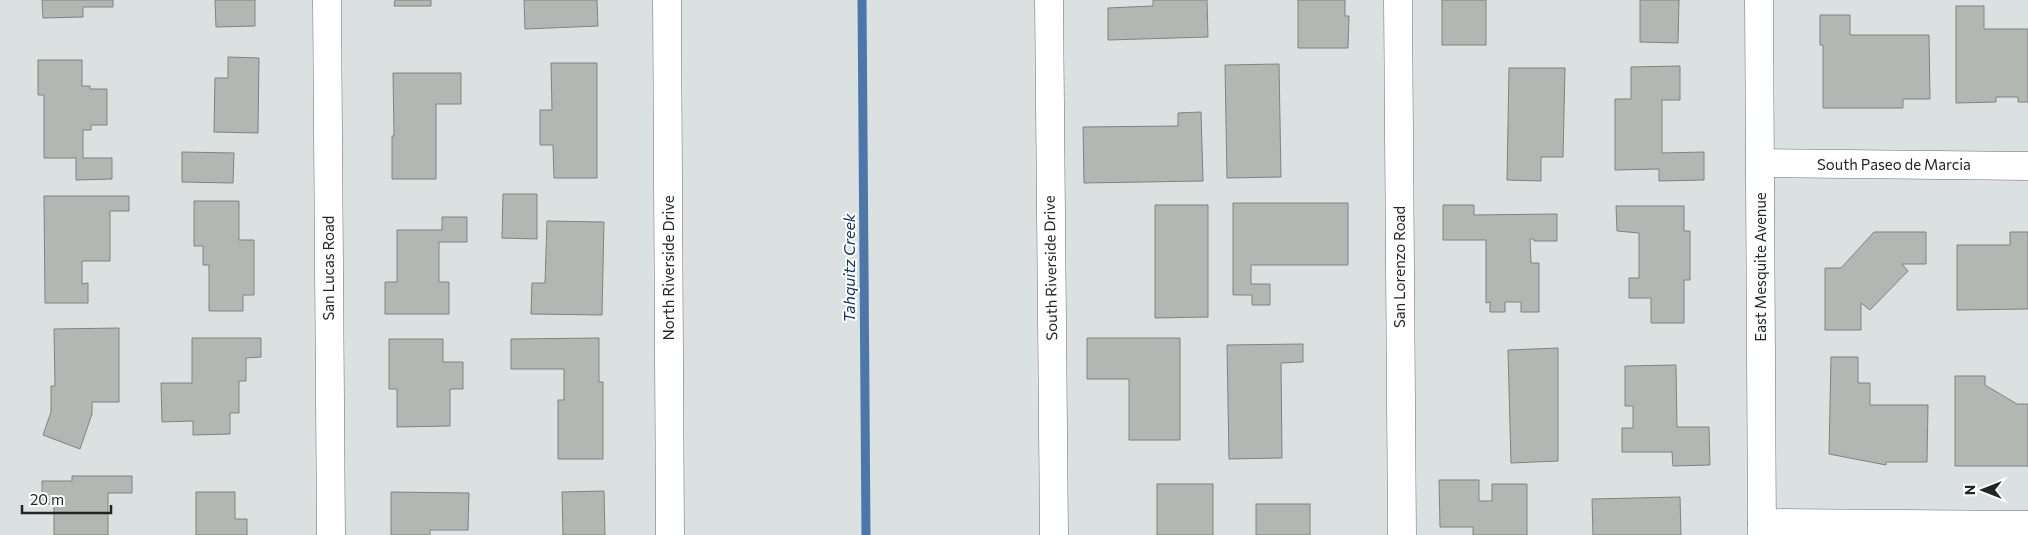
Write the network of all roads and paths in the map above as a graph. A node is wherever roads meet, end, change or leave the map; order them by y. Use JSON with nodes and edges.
{"nodes":[{"id":1,"x":327,"y":0,"type":"edge"},
{"id":2,"x":667,"y":0,"type":"edge"},
{"id":3,"x":1049,"y":0,"type":"edge"},
{"id":4,"x":1398,"y":0,"type":"edge"},
{"id":5,"x":1759,"y":0,"type":"edge"},
{"id":6,"x":1761,"y":163,"type":"junction"},
{"id":7,"x":2028,"y":166,"type":"edge"},
{"id":8,"x":2028,"y":525,"type":"edge"},
{"id":9,"x":1762,"y":529,"type":"edge"},
{"id":10,"x":331,"y":535,"type":"edge"},
{"id":11,"x":670,"y":535,"type":"edge"},
{"id":12,"x":1054,"y":535,"type":"edge"},
{"id":13,"x":1402,"y":535,"type":"edge"}],
"edges":[{"from":1,"to":10,"type":"street","name":"San Lucas Road"},
{"from":2,"to":11,"type":"street","name":"North Riverside Drive"},
{"from":3,"to":12,"type":"street","name":"South Riverside Drive"},
{"from":4,"to":13,"type":"street","name":"San Lorenzo Road"},
{"from":5,"to":6,"type":"street","name":"East Mesquite Avenue"},
{"from":6,"to":7,"type":"street","name":"South Paseo de Marcia"},
{"from":6,"to":9,"type":"street","name":"East Mesquite Avenue"},
{"from":8,"to":9,"type":"street"}]}
